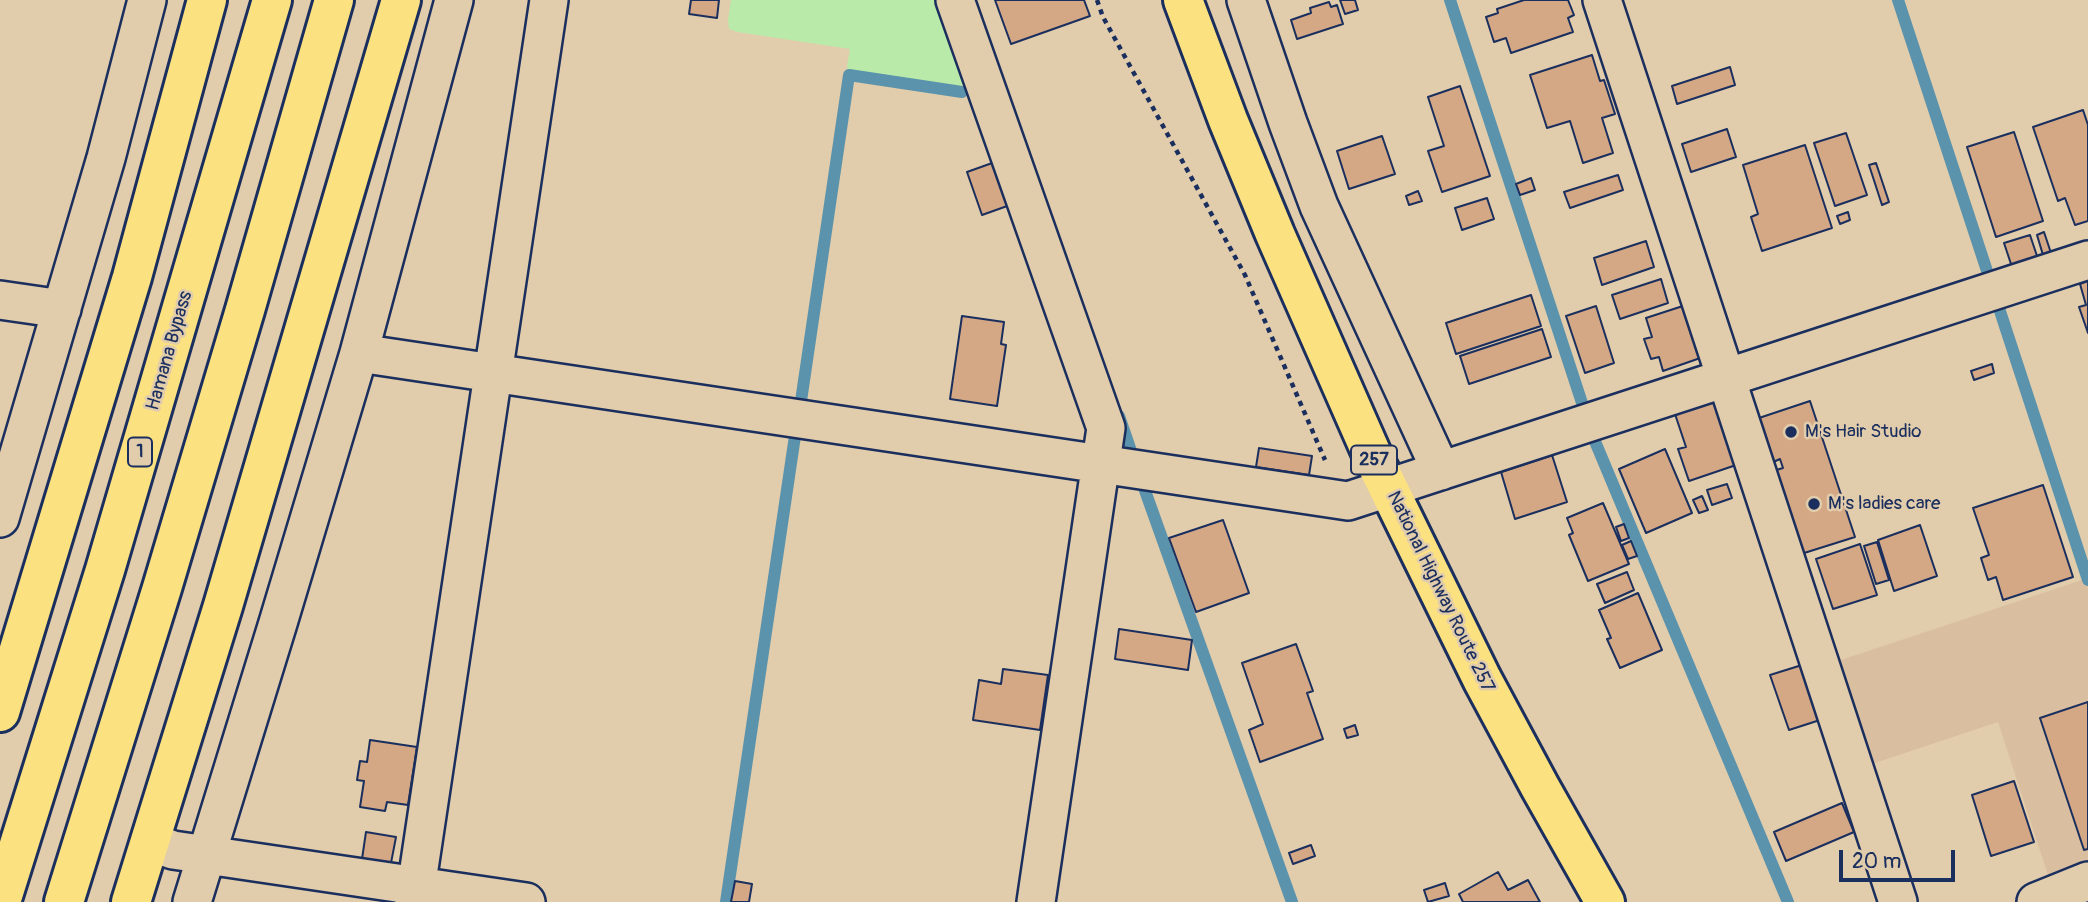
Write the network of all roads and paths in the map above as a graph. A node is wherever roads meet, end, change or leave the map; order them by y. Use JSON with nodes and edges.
{"nodes":[{"id":1,"x":147,"y":0,"type":"edge"},
{"id":2,"x":207,"y":0,"type":"edge"},
{"id":3,"x":272,"y":0,"type":"edge"},
{"id":4,"x":334,"y":0,"type":"edge"},
{"id":5,"x":401,"y":0,"type":"edge"},
{"id":6,"x":454,"y":0,"type":"edge"},
{"id":7,"x":549,"y":0,"type":"edge"},
{"id":8,"x":955,"y":0,"type":"edge"},
{"id":9,"x":1097,"y":0,"type":"edge"},
{"id":10,"x":1183,"y":0,"type":"edge"},
{"id":11,"x":1246,"y":0,"type":"edge"},
{"id":12,"x":1602,"y":0,"type":"edge"},
{"id":13,"x":2088,"y":260,"type":"edge"},
{"id":14,"x":0,"y":300,"type":"edge"},
{"id":15,"x":62,"y":309,"type":"junction"},
{"id":16,"x":359,"y":353,"type":"junction"},
{"id":17,"x":493,"y":373,"type":"junction"},
{"id":18,"x":1726,"y":378,"type":"junction"},
{"id":19,"x":1101,"y":464,"type":"junction"},
{"id":20,"x":1327,"y":464,"type":"dead end"},
{"id":21,"x":1441,"y":471,"type":"junction"},
{"id":22,"x":1388,"y":488,"type":"junction"},
{"id":23,"x":0,"y":518,"type":"edge"},
{"id":24,"x":0,"y":712,"type":"edge"},
{"id":25,"x":150,"y":842,"type":"junction"},
{"id":26,"x":206,"y":855,"type":"junction"},
{"id":27,"x":2086,"y":886,"type":"edge"},
{"id":28,"x":415,"y":894,"type":"edge"},
{"id":29,"x":1,"y":902,"type":"edge"},
{"id":30,"x":64,"y":902,"type":"edge"},
{"id":31,"x":131,"y":902,"type":"edge"},
{"id":32,"x":192,"y":902,"type":"edge"},
{"id":33,"x":526,"y":902,"type":"edge"},
{"id":34,"x":1036,"y":902,"type":"edge"},
{"id":35,"x":1605,"y":902,"type":"edge"},
{"id":36,"x":1898,"y":902,"type":"edge"},
{"id":37,"x":2036,"y":902,"type":"edge"}],
"edges":[{"from":1,"to":15,"type":"street"},
{"from":2,"to":24,"type":"highway"},
{"from":3,"to":29,"type":"highway","name":"Hamana Bypass","number":"1"},
{"from":4,"to":30,"type":"highway"},
{"from":5,"to":25,"type":"highway"},
{"from":6,"to":16,"type":"street"},
{"from":7,"to":17,"type":"street"},
{"from":8,"to":19,"type":"street"},
{"from":9,"to":20,"type":"path"},
{"from":10,"to":22,"type":"highway","name":"National Highway Route 257","number":"257"},
{"from":11,"to":21,"type":"street"},
{"from":12,"to":18,"type":"street"},
{"from":13,"to":18,"type":"street"},
{"from":14,"to":15,"type":"street"},
{"from":15,"to":23,"type":"street"},
{"from":16,"to":17,"type":"street"},
{"from":16,"to":26,"type":"street"},
{"from":17,"to":19,"type":"street"},
{"from":17,"to":28,"type":"street"},
{"from":18,"to":21,"type":"street"},
{"from":18,"to":36,"type":"street"},
{"from":19,"to":22,"type":"street"},
{"from":19,"to":34,"type":"street"},
{"from":21,"to":22,"type":"street"},
{"from":22,"to":35,"type":"highway","name":"National Highway Route 257","number":"257"},
{"from":25,"to":26,"type":"street"},
{"from":25,"to":31,"type":"highway"},
{"from":26,"to":28,"type":"street"},
{"from":26,"to":32,"type":"street"},
{"from":27,"to":37,"type":"street"},
{"from":28,"to":33,"type":"street"}]}
